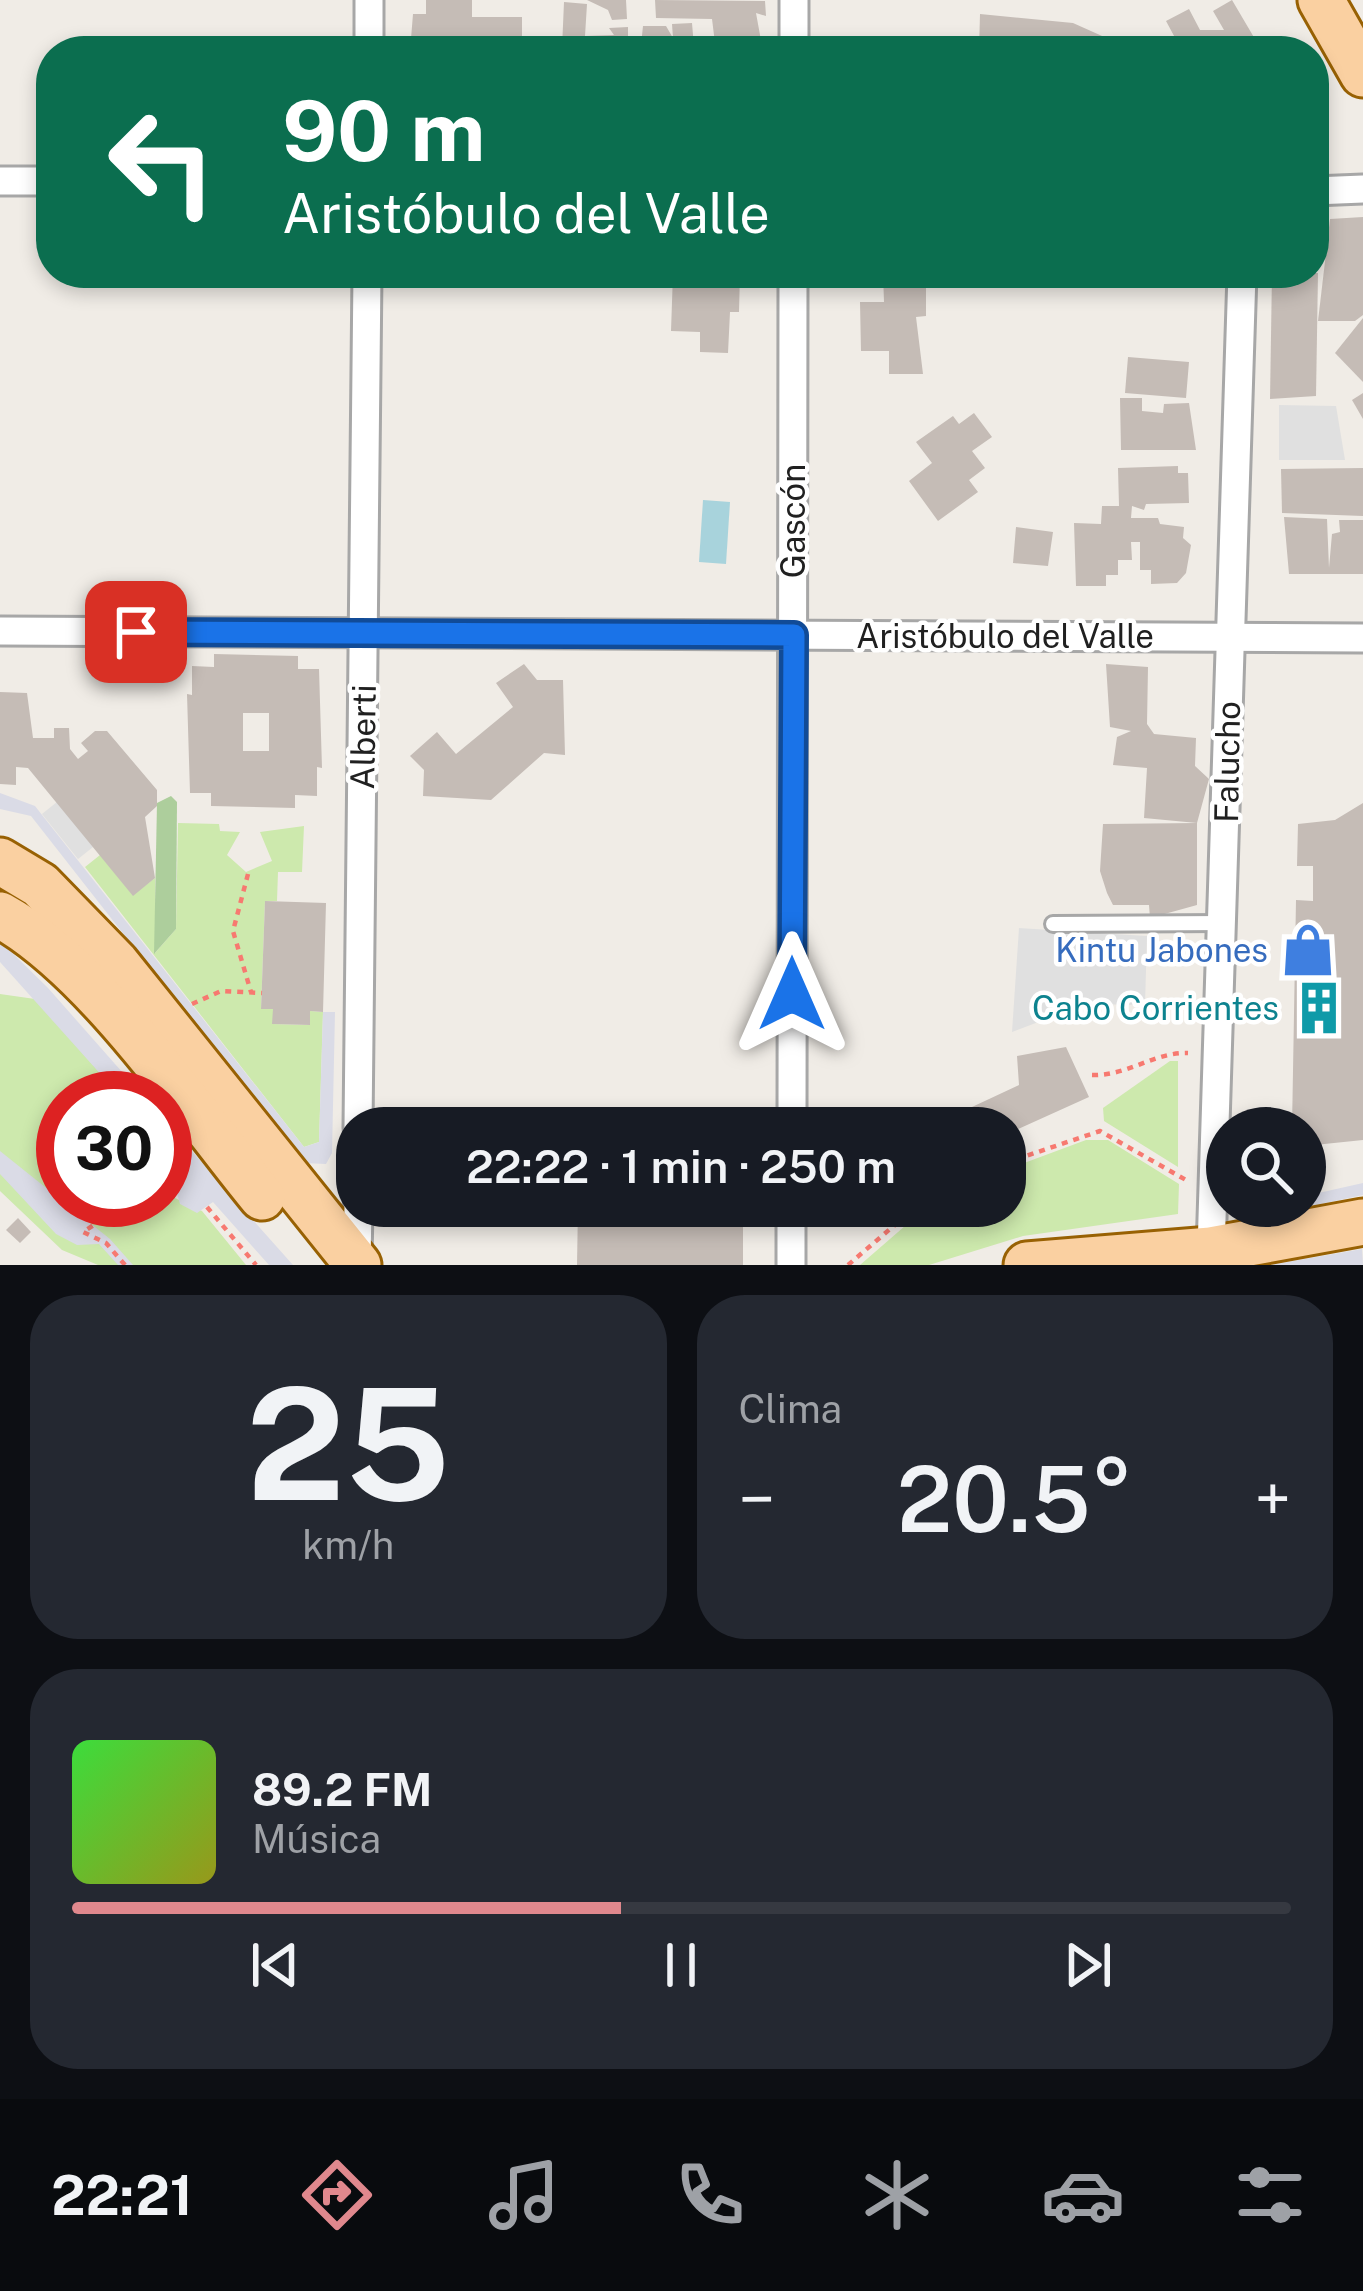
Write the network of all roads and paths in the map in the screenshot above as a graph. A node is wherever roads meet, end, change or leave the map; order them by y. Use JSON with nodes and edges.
{"nodes":[{"id":1,"x":369,"y":0,"type":"edge"},
{"id":2,"x":794,"y":0,"type":"edge"},
{"id":3,"x":1322,"y":0,"type":"edge"},
{"id":4,"x":368,"y":36,"type":"edge"},
{"id":5,"x":794,"y":36,"type":"edge"},
{"id":6,"x":1363,"y":74,"type":"edge"},
{"id":7,"x":0,"y":181,"type":"edge"},
{"id":8,"x":36,"y":181,"type":"edge"},
{"id":9,"x":1363,"y":189,"type":"edge"},
{"id":10,"x":1329,"y":190,"type":"edge"},
{"id":11,"x":367,"y":288,"type":"edge"},
{"id":12,"x":793,"y":288,"type":"edge"},
{"id":13,"x":1242,"y":288,"type":"edge"},
{"id":14,"x":0,"y":631,"type":"edge"},
{"id":15,"x":364,"y":633,"type":"junction"},
{"id":16,"x":794,"y":635,"type":"junction"},
{"id":17,"x":1230,"y":637,"type":"junction"},
{"id":18,"x":1363,"y":638,"type":"edge"},
{"id":19,"x":0,"y":861,"type":"edge"},
{"id":20,"x":248,"y":874,"type":"dead end"},
{"id":21,"x":0,"y":915,"type":"edge"},
{"id":22,"x":1224,"y":923,"type":"junction"},
{"id":23,"x":1053,"y":924,"type":"dead end"},
{"id":24,"x":251,"y":992,"type":"junction"},
{"id":25,"x":262,"y":993,"type":"dead end"},
{"id":26,"x":192,"y":1004,"type":"dead end"},
{"id":27,"x":1188,"y":1053,"type":"dead end"},
{"id":28,"x":1092,"y":1075,"type":"dead end"},
{"id":29,"x":358,"y":1107,"type":"edge"},
{"id":30,"x":792,"y":1107,"type":"edge"},
{"id":31,"x":1026,"y":1156,"type":"edge"},
{"id":32,"x":1186,"y":1180,"type":"dead end"},
{"id":33,"x":207,"y":1207,"type":"dead end"},
{"id":34,"x":1363,"y":1222,"type":"edge"},
{"id":35,"x":90,"y":1227,"type":"edge"},
{"id":36,"x":358,"y":1227,"type":"edge"},
{"id":37,"x":791,"y":1227,"type":"edge"},
{"id":38,"x":892,"y":1227,"type":"edge"},
{"id":39,"x":1210,"y":1250,"type":"junction"},
{"id":40,"x":1139,"y":1261,"type":"edge"},
{"id":41,"x":125,"y":1265,"type":"edge"},
{"id":42,"x":256,"y":1265,"type":"edge"},
{"id":43,"x":323,"y":1265,"type":"edge"},
{"id":44,"x":358,"y":1265,"type":"edge"},
{"id":45,"x":791,"y":1265,"type":"edge"},
{"id":46,"x":848,"y":1265,"type":"edge"},
{"id":47,"x":1027,"y":1265,"type":"edge"}],
"edges":[{"from":1,"to":4,"type":"street"},
{"from":2,"to":5,"type":"street"},
{"from":3,"to":6,"type":"main road"},
{"from":7,"to":8,"type":"street"},
{"from":9,"to":10,"type":"street"},
{"from":11,"to":15,"type":"street","name":"Alberti"},
{"from":12,"to":16,"type":"street","name":"Gascón"},
{"from":13,"to":17,"type":"street","name":"Falucho"},
{"from":14,"to":15,"type":"street","name":"Aristóbulo del Valle"},
{"from":15,"to":16,"type":"street","name":"Aristóbulo del Valle"},
{"from":15,"to":29,"type":"street","name":"Alberti"},
{"from":16,"to":17,"type":"street","name":"Aristóbulo del Valle"},
{"from":16,"to":30,"type":"street","name":"Gascón"},
{"from":17,"to":18,"type":"street","name":"Aristóbulo del Valle"},
{"from":17,"to":22,"type":"street","name":"Falucho"},
{"from":19,"to":44,"type":"main road"},
{"from":20,"to":24,"type":"path"},
{"from":21,"to":43,"type":"main road"},
{"from":22,"to":23,"type":"lane"},
{"from":22,"to":39,"type":"street","name":"Falucho"},
{"from":24,"to":25,"type":"path"},
{"from":24,"to":26,"type":"path"},
{"from":27,"to":28,"type":"path"},
{"from":31,"to":32,"type":"path"},
{"from":33,"to":42,"type":"path"},
{"from":34,"to":39,"type":"main road"},
{"from":35,"to":41,"type":"path"},
{"from":36,"to":44,"type":"street"},
{"from":37,"to":45,"type":"street"},
{"from":38,"to":46,"type":"path"},
{"from":39,"to":40,"type":"main road"},
{"from":40,"to":47,"type":"main road"}]}
